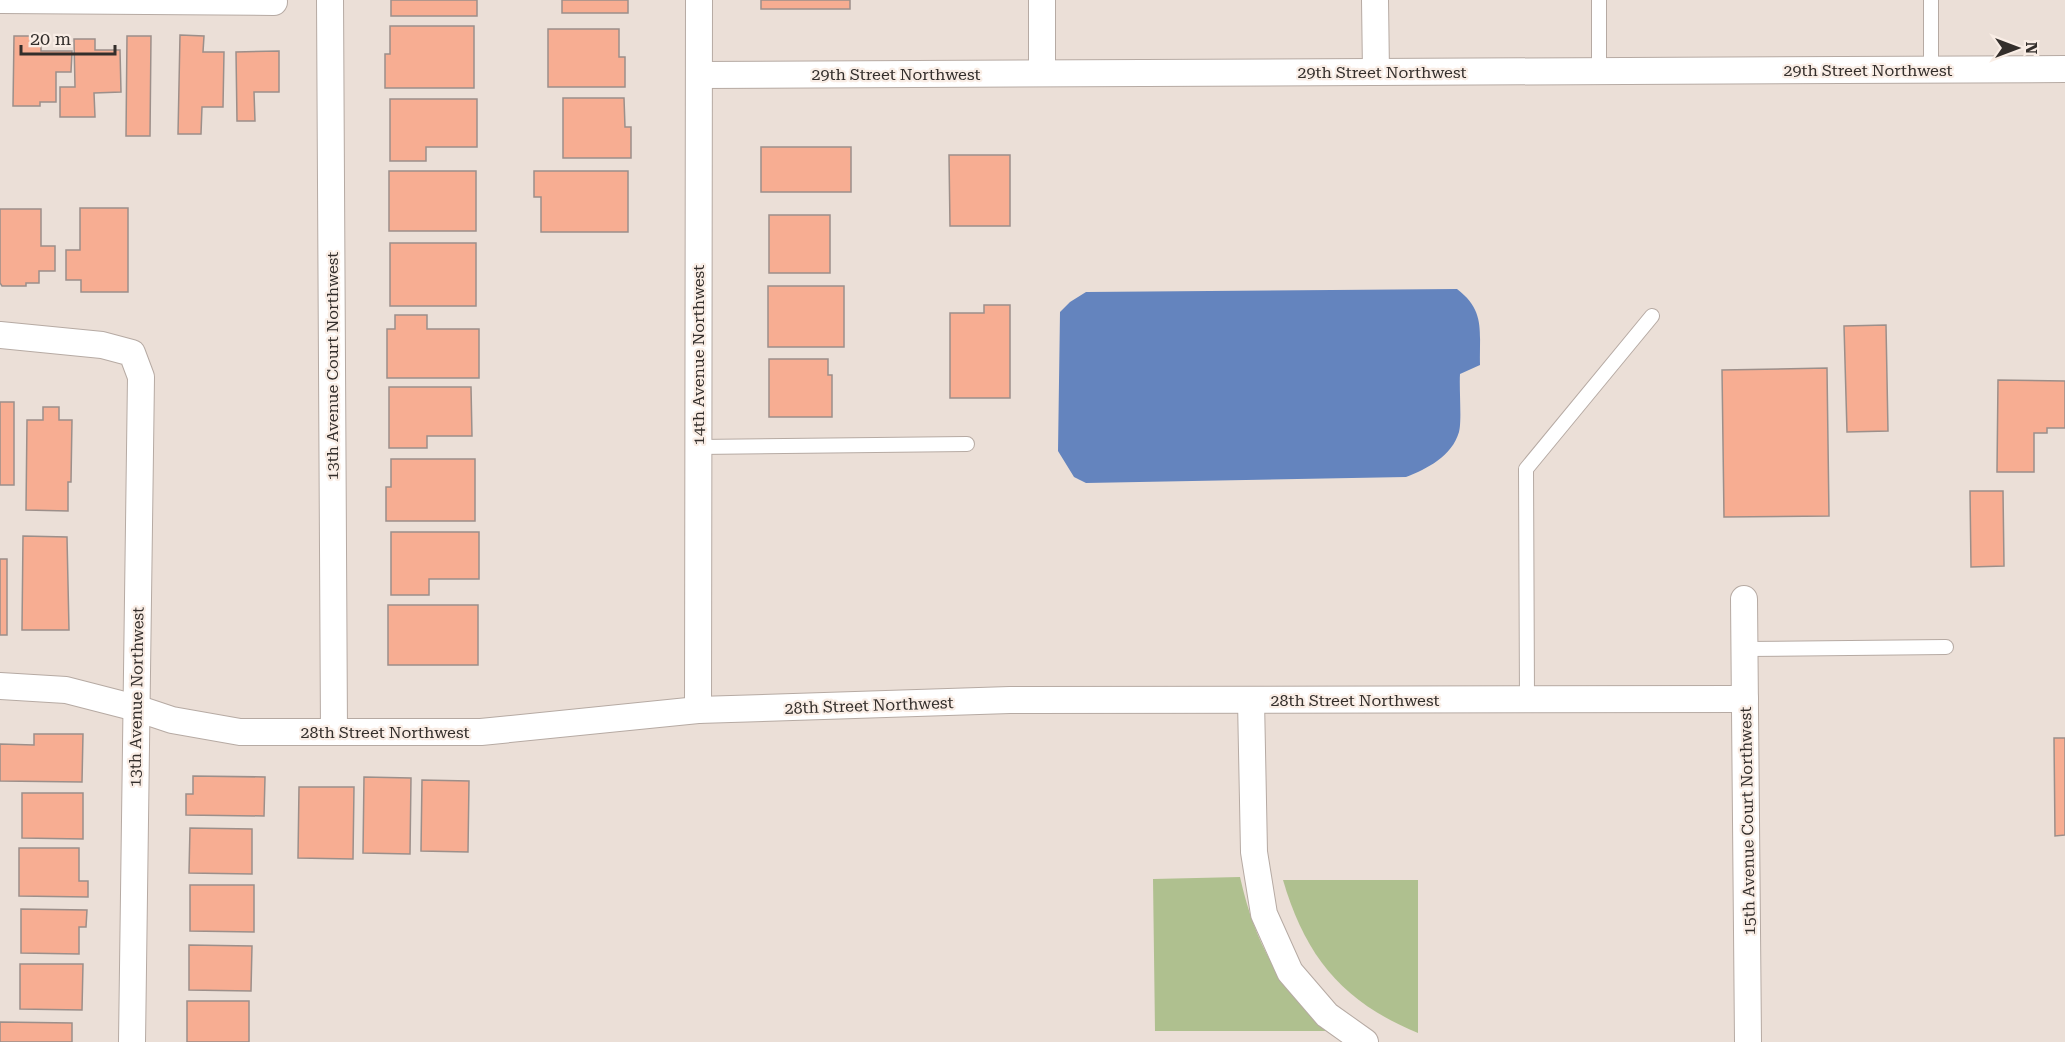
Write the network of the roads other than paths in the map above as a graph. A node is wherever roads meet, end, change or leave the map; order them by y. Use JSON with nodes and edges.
{"nodes":[{"id":1,"x":0,"y":0,"type":"edge"},
{"id":2,"x":330,"y":0,"type":"edge"},
{"id":3,"x":699,"y":0,"type":"edge"},
{"id":4,"x":1042,"y":0,"type":"edge"},
{"id":5,"x":1375,"y":0,"type":"edge"},
{"id":6,"x":1599,"y":0,"type":"edge"},
{"id":7,"x":1931,"y":0,"type":"edge"},
{"id":8,"x":274,"y":2,"type":"dead end"},
{"id":9,"x":1932,"y":69,"type":"junction"},
{"id":10,"x":2065,"y":69,"type":"edge"},
{"id":11,"x":1599,"y":71,"type":"junction"},
{"id":12,"x":1376,"y":72,"type":"junction"},
{"id":13,"x":1042,"y":73,"type":"junction"},
{"id":14,"x":699,"y":75,"type":"junction"},
{"id":15,"x":1652,"y":316,"type":"dead end"},
{"id":16,"x":0,"y":334,"type":"edge"},
{"id":17,"x":967,"y":444,"type":"dead end"},
{"id":18,"x":698,"y":447,"type":"junction"},
{"id":19,"x":1744,"y":599,"type":"dead end"},
{"id":20,"x":1946,"y":647,"type":"dead end"},
{"id":21,"x":1745,"y":650,"type":"junction"},
{"id":22,"x":0,"y":686,"type":"edge"},
{"id":23,"x":1527,"y":699,"type":"junction"},
{"id":24,"x":1745,"y":699,"type":"junction"},
{"id":25,"x":1251,"y":700,"type":"junction"},
{"id":26,"x":135,"y":708,"type":"junction"},
{"id":27,"x":698,"y":710,"type":"junction"},
{"id":28,"x":334,"y":732,"type":"junction"},
{"id":29,"x":132,"y":1042,"type":"edge"},
{"id":30,"x":1365,"y":1042,"type":"edge"},
{"id":31,"x":1748,"y":1042,"type":"edge"}],
"edges":[{"from":1,"to":8,"type":"street"},
{"from":2,"to":28,"type":"street","name":"13th Avenue Court Northwest"},
{"from":3,"to":14,"type":"street","name":"14th Avenue Northwest"},
{"from":4,"to":13,"type":"street"},
{"from":5,"to":12,"type":"street"},
{"from":6,"to":11,"type":"lane"},
{"from":7,"to":9,"type":"lane"},
{"from":9,"to":10,"type":"street","name":"29th Street Northwest"},
{"from":9,"to":11,"type":"street","name":"29th Street Northwest"},
{"from":11,"to":12,"type":"street","name":"29th Street Northwest"},
{"from":12,"to":13,"type":"street","name":"29th Street Northwest"},
{"from":13,"to":14,"type":"street","name":"29th Street Northwest"},
{"from":14,"to":18,"type":"street","name":"14th Avenue Northwest"},
{"from":15,"to":23,"type":"lane"},
{"from":16,"to":26,"type":"street","name":"13th Avenue Northwest"},
{"from":17,"to":18,"type":"lane"},
{"from":18,"to":27,"type":"street","name":"14th Avenue Northwest"},
{"from":19,"to":21,"type":"street","name":"15th Avenue Court Northwest"},
{"from":20,"to":21,"type":"lane"},
{"from":21,"to":24,"type":"street","name":"15th Avenue Court Northwest"},
{"from":22,"to":26,"type":"street","name":"28th Street Northwest"},
{"from":23,"to":24,"type":"street","name":"28th Street Northwest"},
{"from":23,"to":25,"type":"street","name":"28th Street Northwest"},
{"from":24,"to":31,"type":"street","name":"15th Avenue Court Northwest"},
{"from":25,"to":27,"type":"street","name":"28th Street Northwest"},
{"from":25,"to":30,"type":"street"},
{"from":26,"to":28,"type":"street","name":"28th Street Northwest"},
{"from":26,"to":29,"type":"street","name":"13th Avenue Northwest"},
{"from":27,"to":28,"type":"street","name":"28th Street Northwest"}]}
